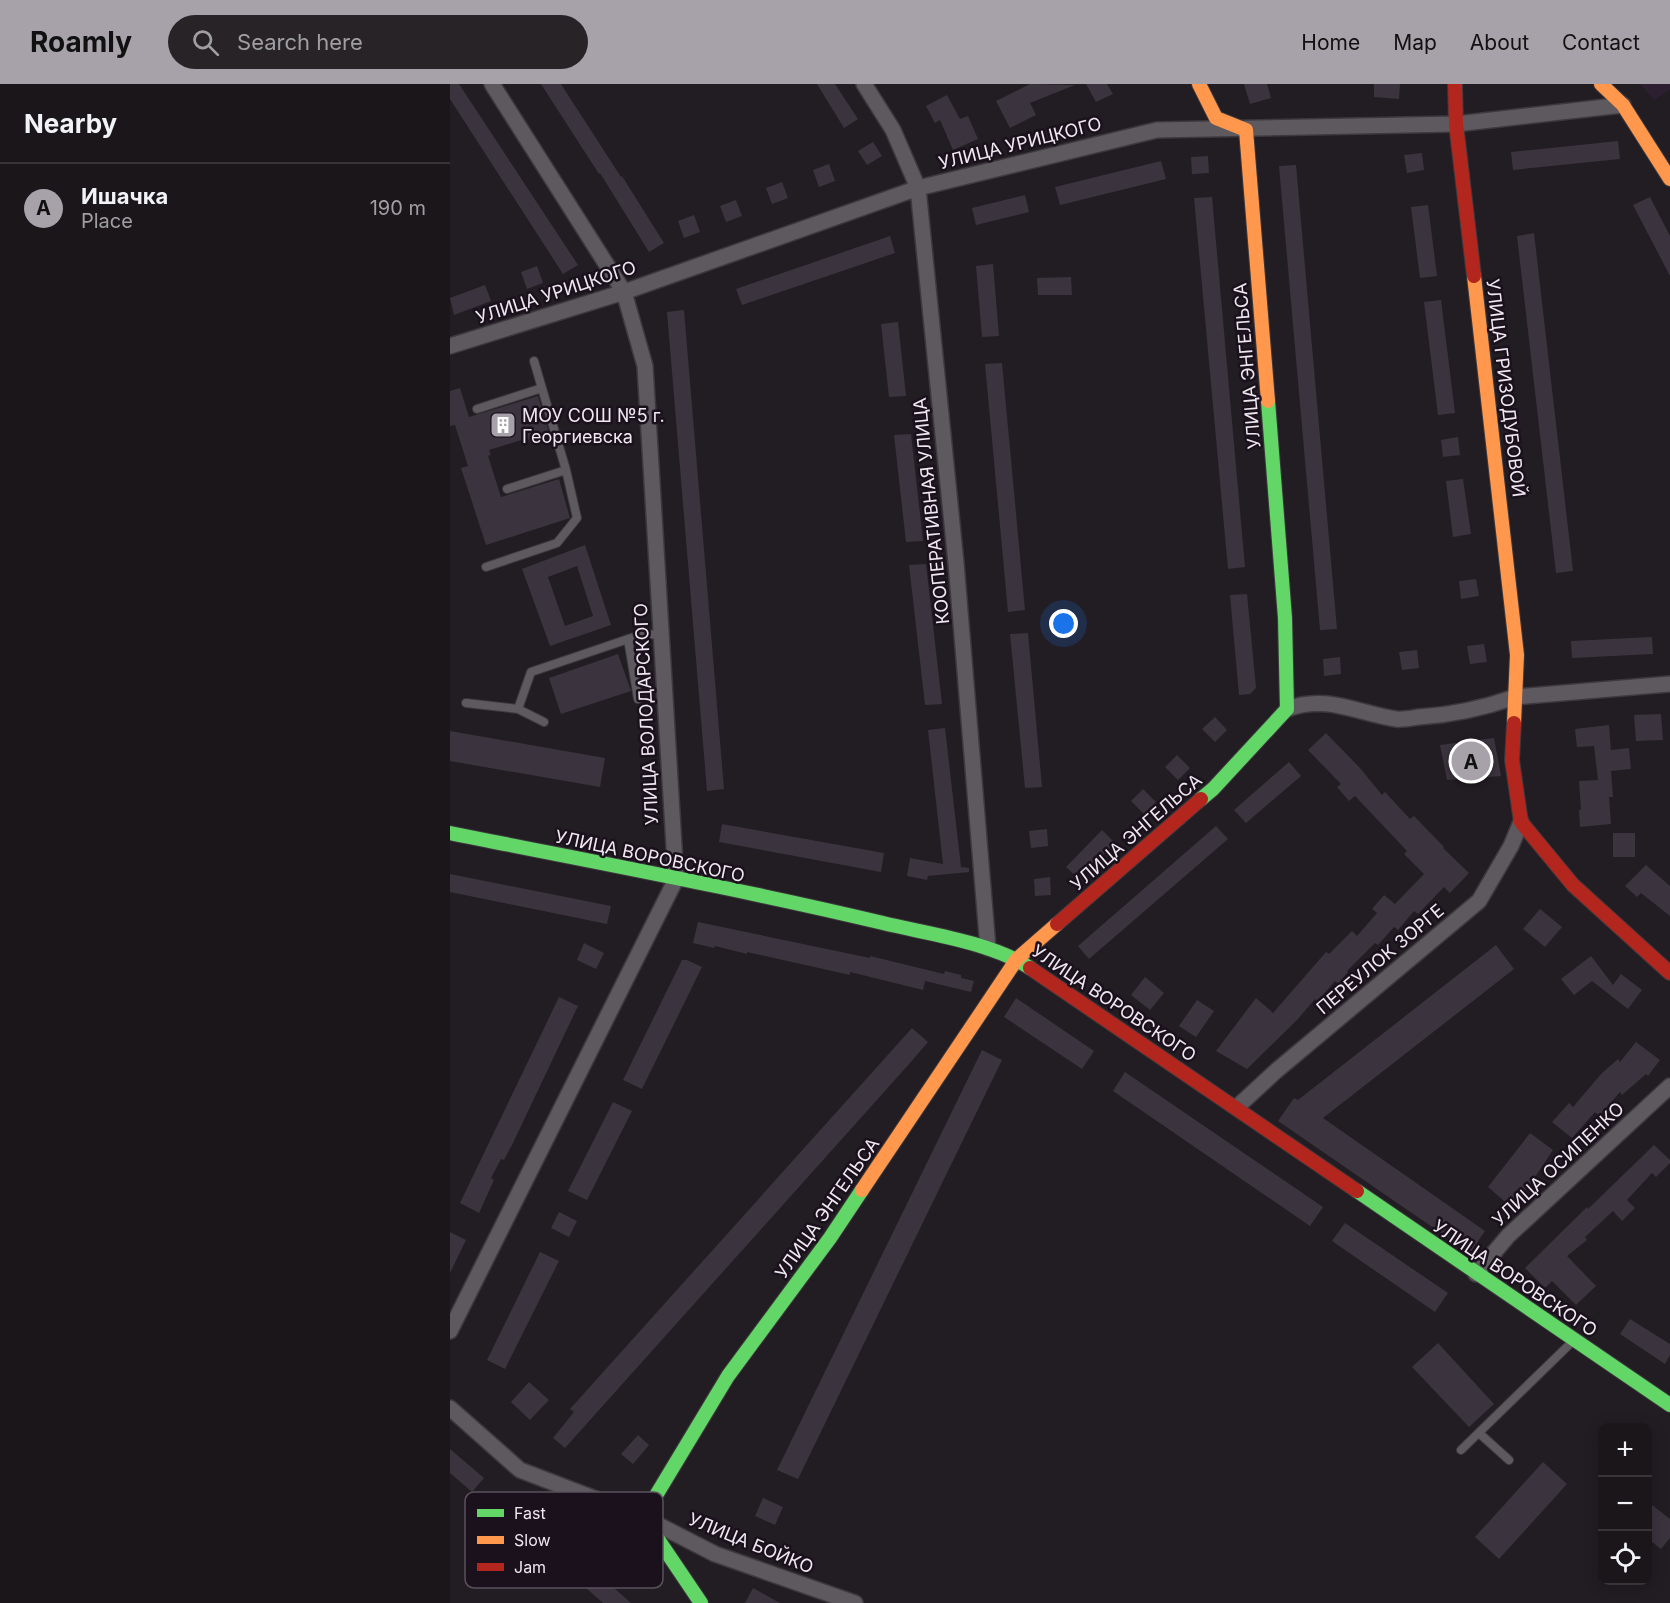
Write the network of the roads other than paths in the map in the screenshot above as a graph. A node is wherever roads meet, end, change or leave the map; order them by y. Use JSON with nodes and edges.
{"nodes":[{"id":1,"x":492,"y":84,"type":"edge"},
{"id":2,"x":864,"y":84,"type":"edge"},
{"id":3,"x":1198,"y":84,"type":"edge"},
{"id":4,"x":1455,"y":84,"type":"edge"},
{"id":5,"x":1601,"y":84,"type":"edge"},
{"id":6,"x":1623,"y":105,"type":"junction"},
{"id":7,"x":1456,"y":124,"type":"junction"},
{"id":8,"x":1245,"y":130,"type":"junction"},
{"id":9,"x":1670,"y":179,"type":"edge"},
{"id":10,"x":918,"y":188,"type":"junction"},
{"id":11,"x":624,"y":292,"type":"junction"},
{"id":12,"x":450,"y":346,"type":"edge"},
{"id":13,"x":534,"y":361,"type":"dead end"},
{"id":14,"x":542,"y":388,"type":"junction"},
{"id":15,"x":477,"y":410,"type":"dead end"},
{"id":16,"x":566,"y":470,"type":"junction"},
{"id":17,"x":507,"y":489,"type":"dead end"},
{"id":18,"x":486,"y":567,"type":"dead end"},
{"id":19,"x":661,"y":634,"type":"junction"},
{"id":20,"x":628,"y":639,"type":"junction"},
{"id":21,"x":1670,"y":684,"type":"edge"},
{"id":22,"x":1515,"y":697,"type":"junction"},
{"id":23,"x":638,"y":699,"type":"dead end"},
{"id":24,"x":466,"y":703,"type":"dead end"},
{"id":25,"x":518,"y":709,"type":"junction"},
{"id":26,"x":1287,"y":709,"type":"junction"},
{"id":27,"x":544,"y":722,"type":"dead end"},
{"id":28,"x":1521,"y":822,"type":"junction"},
{"id":29,"x":450,"y":833,"type":"edge"},
{"id":30,"x":676,"y":879,"type":"junction"},
{"id":31,"x":988,"y":948,"type":"junction"},
{"id":32,"x":1017,"y":959,"type":"junction"},
{"id":33,"x":1670,"y":973,"type":"edge"},
{"id":34,"x":1670,"y":1086,"type":"edge"},
{"id":35,"x":1237,"y":1107,"type":"junction"},
{"id":36,"x":1476,"y":1274,"type":"junction"},
{"id":37,"x":450,"y":1331,"type":"edge"},
{"id":38,"x":1575,"y":1340,"type":"junction"},
{"id":39,"x":1670,"y":1405,"type":"edge"},
{"id":40,"x":450,"y":1408,"type":"edge"},
{"id":41,"x":1479,"y":1433,"type":"junction"},
{"id":42,"x":1461,"y":1450,"type":"dead end"},
{"id":43,"x":1509,"y":1460,"type":"dead end"},
{"id":44,"x":578,"y":1492,"type":"edge"},
{"id":45,"x":658,"y":1492,"type":"edge"},
{"id":46,"x":663,"y":1527,"type":"edge"},
{"id":47,"x":663,"y":1547,"type":"edge"},
{"id":48,"x":701,"y":1603,"type":"edge"},
{"id":49,"x":855,"y":1603,"type":"edge"}],
"edges":[{"from":1,"to":11,"type":"street","name":"УЛИЦА ВОЛОДАРСКОГО"},
{"from":2,"to":10,"type":"street","name":"КООПЕРАТИВНАЯ УЛИЦА"},
{"from":3,"to":8,"type":"street"},
{"from":4,"to":7,"type":"street","name":"УЛИЦА ГРИЗОДУБОВОЙ"},
{"from":5,"to":6,"type":"street"},
{"from":6,"to":7,"type":"street","name":"УЛИЦА УРИЦКОГО"},
{"from":6,"to":9,"type":"street"},
{"from":7,"to":8,"type":"street","name":"УЛИЦА УРИЦКОГО"},
{"from":7,"to":22,"type":"street","name":"УЛИЦА ГРИЗОДУБОВОЙ"},
{"from":8,"to":10,"type":"street","name":"УЛИЦА УРИЦКОГО"},
{"from":8,"to":26,"type":"street","name":"УЛИЦА ЭНГЕЛЬСА"},
{"from":10,"to":11,"type":"street","name":"УЛИЦА УРИЦКОГО"},
{"from":10,"to":31,"type":"street","name":"КООПЕРАТИВНАЯ УЛИЦА"},
{"from":11,"to":12,"type":"street","name":"УЛИЦА УРИЦКОГО"},
{"from":11,"to":19,"type":"street","name":"УЛИЦА ВОЛОДАРСКОГО"},
{"from":13,"to":14,"type":"lane"},
{"from":14,"to":15,"type":"lane"},
{"from":14,"to":16,"type":"lane"},
{"from":16,"to":17,"type":"lane"},
{"from":16,"to":18,"type":"lane"},
{"from":19,"to":20,"type":"lane"},
{"from":19,"to":30,"type":"street","name":"УЛИЦА ВОЛОДАРСКОГО"},
{"from":20,"to":23,"type":"lane"},
{"from":20,"to":25,"type":"lane"},
{"from":21,"to":22,"type":"street"},
{"from":22,"to":26,"type":"street"},
{"from":22,"to":28,"type":"street","name":"УЛИЦА ГРИЗОДУБОВОЙ"},
{"from":24,"to":25,"type":"lane"},
{"from":25,"to":27,"type":"lane"},
{"from":26,"to":32,"type":"street","name":"УЛИЦА ЭНГЕЛЬСА"},
{"from":28,"to":33,"type":"street"},
{"from":28,"to":35,"type":"street","name":"ПЕРЕУЛОК ЗОРГЕ"},
{"from":29,"to":30,"type":"street","name":"УЛИЦА ВОРОВСКОГО"},
{"from":30,"to":31,"type":"street","name":"УЛИЦА ВОРОВСКОГО"},
{"from":30,"to":37,"type":"street"},
{"from":31,"to":32,"type":"street","name":"УЛИЦА ВОРОВСКОГО"},
{"from":32,"to":35,"type":"street","name":"УЛИЦА ВОРОВСКОГО"},
{"from":32,"to":45,"type":"street","name":"УЛИЦА ЭНГЕЛЬСА"},
{"from":34,"to":36,"type":"street","name":"УЛИЦА ОСИПЕНКО"},
{"from":35,"to":36,"type":"street","name":"УЛИЦА ВОРОВСКОГО"},
{"from":36,"to":38,"type":"street","name":"УЛИЦА ВОРОВСКОГО"},
{"from":38,"to":39,"type":"street","name":"УЛИЦА ВОРОВСКОГО"},
{"from":38,"to":41,"type":"lane"},
{"from":40,"to":44,"type":"street","name":"УЛИЦА БОЙКО"},
{"from":41,"to":42,"type":"lane"},
{"from":41,"to":43,"type":"lane"},
{"from":46,"to":49,"type":"street","name":"УЛИЦА БОЙКО"},
{"from":47,"to":48,"type":"street"}]}
